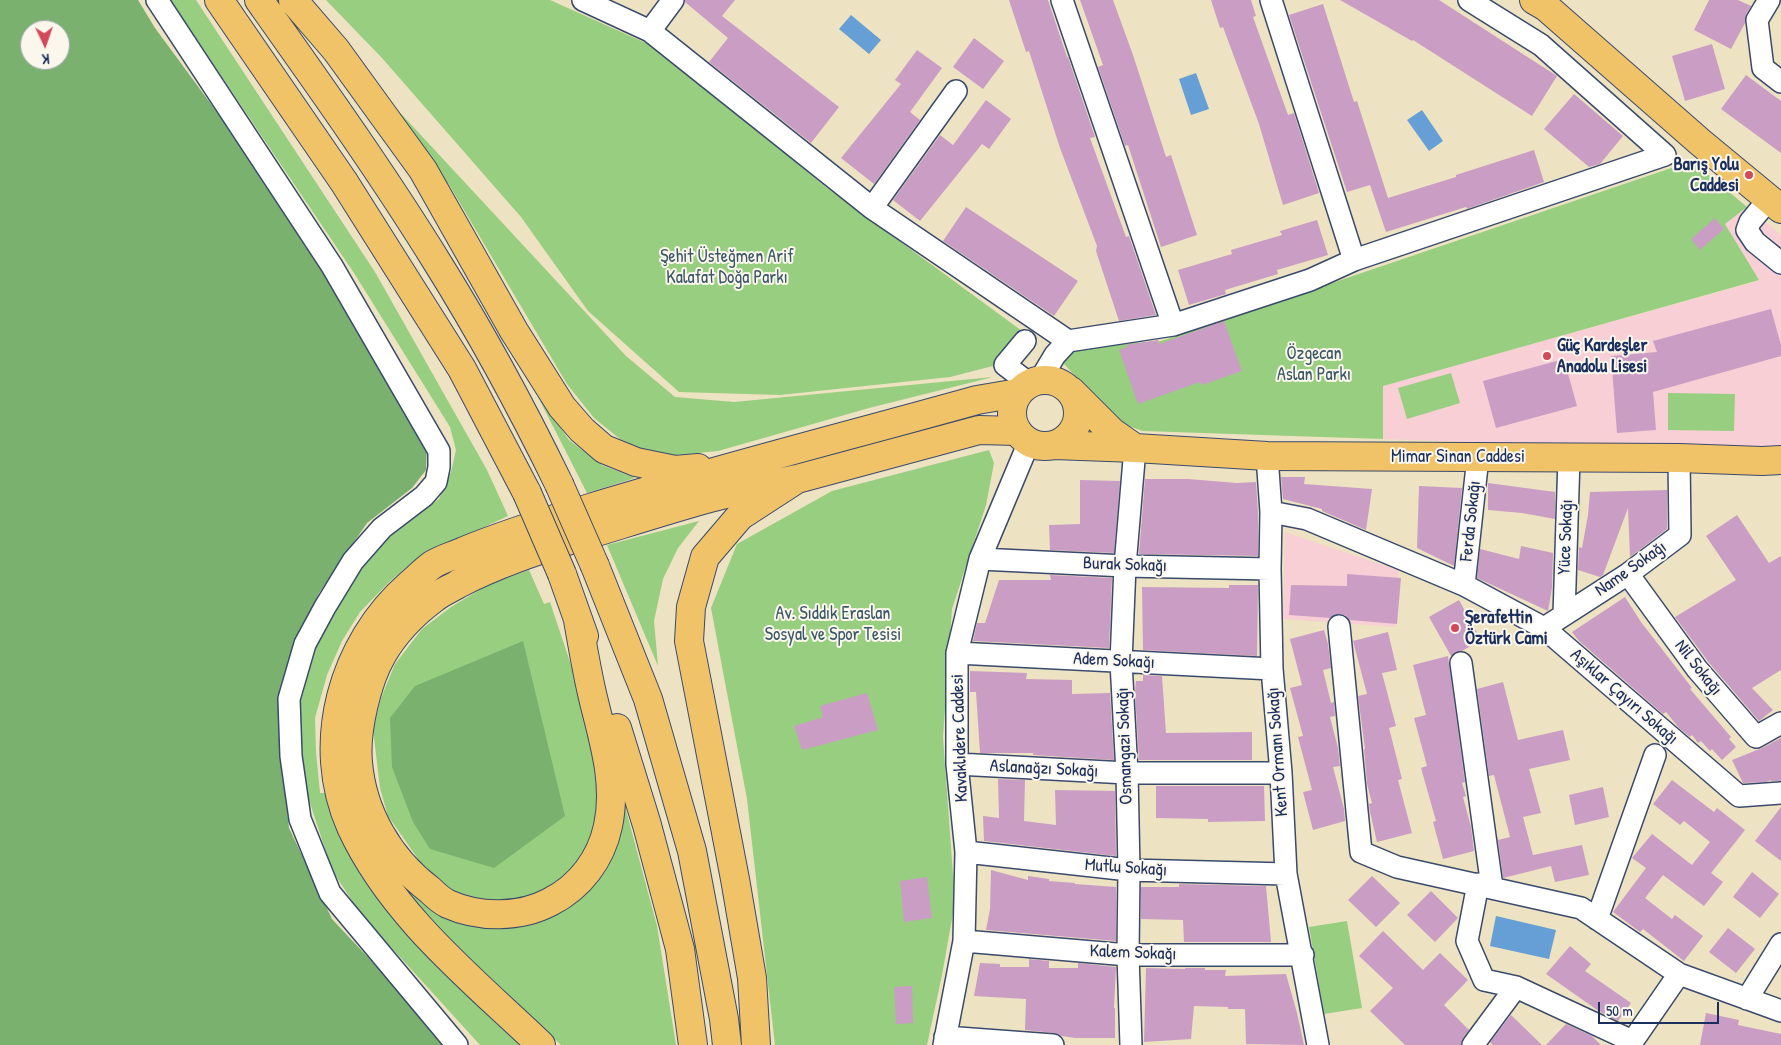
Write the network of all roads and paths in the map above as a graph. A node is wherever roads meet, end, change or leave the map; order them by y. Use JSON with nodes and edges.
{"nodes":[{"id":1,"x":157,"y":0,"type":"edge"},
{"id":2,"x":218,"y":0,"type":"edge"},
{"id":3,"x":259,"y":0,"type":"edge"},
{"id":4,"x":293,"y":0,"type":"edge"},
{"id":5,"x":584,"y":0,"type":"edge"},
{"id":6,"x":673,"y":0,"type":"edge"},
{"id":7,"x":1062,"y":0,"type":"edge"},
{"id":8,"x":1272,"y":0,"type":"edge"},
{"id":9,"x":1469,"y":0,"type":"edge"},
{"id":10,"x":1769,"y":0,"type":"edge"},
{"id":11,"x":1543,"y":2,"type":"edge"},
{"id":12,"x":650,"y":31,"type":"junction"},
{"id":13,"x":1781,"y":82,"type":"edge"},
{"id":14,"x":956,"y":91,"type":"dead end"},
{"id":15,"x":1775,"y":204,"type":"edge"},
{"id":16,"x":872,"y":208,"type":"junction"},
{"id":17,"x":1354,"y":260,"type":"junction"},
{"id":18,"x":1781,"y":263,"type":"edge"},
{"id":19,"x":1172,"y":325,"type":"junction"},
{"id":20,"x":1025,"y":342,"type":"dead end"},
{"id":21,"x":1061,"y":348,"type":"junction"},
{"id":22,"x":1029,"y":386,"type":"junction"},
{"id":23,"x":1070,"y":391,"type":"junction"},
{"id":24,"x":1033,"y":439,"type":"junction"},
{"id":25,"x":822,"y":443,"type":"junction"},
{"id":26,"x":1135,"y":448,"type":"junction"},
{"id":27,"x":1267,"y":456,"type":"junction"},
{"id":28,"x":1478,"y":457,"type":"junction"},
{"id":29,"x":1569,"y":458,"type":"junction"},
{"id":30,"x":1679,"y":458,"type":"junction"},
{"id":31,"x":1781,"y":460,"type":"edge"},
{"id":32,"x":797,"y":479,"type":"junction"},
{"id":33,"x":1271,"y":512,"type":"junction"},
{"id":34,"x":980,"y":559,"type":"junction"},
{"id":35,"x":1126,"y":566,"type":"junction"},
{"id":36,"x":1270,"y":570,"type":"junction"},
{"id":37,"x":1628,"y":574,"type":"junction"},
{"id":38,"x":1464,"y":585,"type":"junction"},
{"id":39,"x":1564,"y":615,"type":"junction"},
{"id":40,"x":578,"y":620,"type":"junction"},
{"id":41,"x":1339,"y":626,"type":"dead end"},
{"id":42,"x":1544,"y":628,"type":"junction"},
{"id":43,"x":957,"y":653,"type":"junction"},
{"id":44,"x":1121,"y":662,"type":"junction"},
{"id":45,"x":1461,"y":663,"type":"dead end"},
{"id":46,"x":1272,"y":669,"type":"junction"},
{"id":47,"x":1781,"y":724,"type":"edge"},
{"id":48,"x":1655,"y":755,"type":"dead end"},
{"id":49,"x":957,"y":764,"type":"junction"},
{"id":50,"x":1126,"y":773,"type":"junction"},
{"id":51,"x":1281,"y":773,"type":"junction"},
{"id":52,"x":1781,"y":793,"type":"edge"},
{"id":53,"x":966,"y":852,"type":"junction"},
{"id":54,"x":1129,"y":870,"type":"junction"},
{"id":55,"x":1286,"y":874,"type":"junction"},
{"id":56,"x":1485,"y":886,"type":"junction"},
{"id":57,"x":1597,"y":918,"type":"junction"},
{"id":58,"x":964,"y":941,"type":"junction"},
{"id":59,"x":1781,"y":944,"type":"edge"},
{"id":60,"x":1128,"y":955,"type":"junction"},
{"id":61,"x":1302,"y":955,"type":"junction"},
{"id":62,"x":1679,"y":974,"type":"junction"},
{"id":63,"x":1516,"y":986,"type":"junction"},
{"id":64,"x":1747,"y":999,"type":"junction"},
{"id":65,"x":1781,"y":1011,"type":"edge"},
{"id":66,"x":945,"y":1041,"type":"edge"},
{"id":67,"x":1631,"y":1043,"type":"edge"},
{"id":68,"x":457,"y":1045,"type":"edge"},
{"id":69,"x":541,"y":1045,"type":"edge"},
{"id":70,"x":692,"y":1045,"type":"edge"},
{"id":71,"x":727,"y":1045,"type":"edge"},
{"id":72,"x":756,"y":1045,"type":"edge"},
{"id":73,"x":1053,"y":1045,"type":"edge"},
{"id":74,"x":1131,"y":1045,"type":"edge"},
{"id":75,"x":1318,"y":1045,"type":"edge"},
{"id":76,"x":1473,"y":1045,"type":"edge"}],
"edges":[{"from":1,"to":68,"type":"street"},
{"from":2,"to":40,"type":"main road","bridge":true},
{"from":3,"to":71,"type":"main road","bridge":true},
{"from":4,"to":25,"type":"main road"},
{"from":5,"to":12,"type":"street"},
{"from":6,"to":12,"type":"street"},
{"from":7,"to":19,"type":"street"},
{"from":8,"to":17,"type":"street"},
{"from":9,"to":17,"type":"street"},
{"from":10,"to":13,"type":"street"},
{"from":11,"to":15,"type":"main road"},
{"from":12,"to":16,"type":"street"},
{"from":14,"to":16,"type":"street"},
{"from":15,"to":18,"type":"street"},
{"from":16,"to":21,"type":"street"},
{"from":17,"to":19,"type":"street"},
{"from":19,"to":21,"type":"street"},
{"from":20,"to":22,"type":"street"},
{"from":21,"to":22,"type":"street"},
{"from":22,"to":23,"type":"main road"},
{"from":22,"to":24,"type":"main road"},
{"from":22,"to":25,"type":"main road"},
{"from":23,"to":24,"type":"main road"},
{"from":23,"to":26,"type":"main road"},
{"from":24,"to":26,"type":"main road","name":"Mimar Sinan Caddesi"},
{"from":24,"to":32,"type":"main road","name":"Mimar Sinan Caddesi"},
{"from":24,"to":34,"type":"street","name":"Kavaklıdere Caddesi"},
{"from":25,"to":69,"type":"main road"},
{"from":26,"to":27,"type":"main road","name":"Mimar Sinan Caddesi"},
{"from":26,"to":35,"type":"street","name":"Osmangazi Sokağı"},
{"from":27,"to":28,"type":"main road","name":"Mimar Sinan Caddesi"},
{"from":27,"to":33,"type":"street","name":"Kent Ormanı Sokağı"},
{"from":28,"to":29,"type":"main road","name":"Mimar Sinan Caddesi"},
{"from":28,"to":38,"type":"street","name":"Ferda Sokağı"},
{"from":29,"to":30,"type":"main road","name":"Mimar Sinan Caddesi"},
{"from":29,"to":39,"type":"street","name":"Yüce Sokağı"},
{"from":30,"to":31,"type":"main road","name":"Mimar Sinan Caddesi"},
{"from":30,"to":37,"type":"street","name":"Name Sokağı"},
{"from":32,"to":40,"type":"main road"},
{"from":32,"to":72,"type":"main road"},
{"from":33,"to":36,"type":"street","name":"Kent Ormanı Sokağı"},
{"from":33,"to":38,"type":"street","name":"Aşıklar Çayırı Sokağı"},
{"from":34,"to":35,"type":"street","name":"Burak Sokağı"},
{"from":34,"to":43,"type":"street","name":"Kavaklıdere Caddesi"},
{"from":35,"to":36,"type":"street","name":"Burak Sokağı"},
{"from":35,"to":44,"type":"street","name":"Osmangazi Sokağı"},
{"from":36,"to":46,"type":"street","name":"Kent Ormanı Sokağı"},
{"from":37,"to":39,"type":"street","name":"Name Sokağı"},
{"from":37,"to":47,"type":"street","name":"Nil Sokağı"},
{"from":38,"to":42,"type":"street","name":"Aşıklar Çayırı Sokağı"},
{"from":39,"to":42,"type":"street","name":"Name Sokağı"},
{"from":40,"to":70,"type":"main road"},
{"from":41,"to":56,"type":"street"},
{"from":42,"to":52,"type":"street","name":"Aşıklar Çayırı Sokağı"},
{"from":43,"to":44,"type":"street","name":"Adem Sokağı"},
{"from":43,"to":49,"type":"street","name":"Kavaklıdere Caddesi"},
{"from":44,"to":46,"type":"street","name":"Adem Sokağı"},
{"from":44,"to":50,"type":"street","name":"Osmangazi Sokağı"},
{"from":45,"to":56,"type":"street"},
{"from":46,"to":51,"type":"street","name":"Kent Ormanı Sokağı"},
{"from":48,"to":57,"type":"street"},
{"from":49,"to":50,"type":"street","name":"Aslanağzı Sokağı"},
{"from":49,"to":53,"type":"street","name":"Kavaklıdere Caddesi"},
{"from":50,"to":51,"type":"street","name":"Aslanağzı Sokağı"},
{"from":50,"to":54,"type":"street","name":"Osmangazi Sokağı"},
{"from":51,"to":55,"type":"street","name":"Kent Ormanı Sokağı"},
{"from":53,"to":54,"type":"street","name":"Mutlu Sokağı"},
{"from":53,"to":58,"type":"street","name":"Kavaklıdere Caddesi"},
{"from":54,"to":55,"type":"street","name":"Mutlu Sokağı"},
{"from":54,"to":60,"type":"street","name":"Osmangazi Sokağı"},
{"from":55,"to":61,"type":"street","name":"Kent Ormanı Sokağı"},
{"from":56,"to":57,"type":"street"},
{"from":56,"to":63,"type":"street"},
{"from":57,"to":62,"type":"street"},
{"from":58,"to":60,"type":"street","name":"Kalem Sokağı"},
{"from":58,"to":66,"type":"street","name":"Kavaklıdere Caddesi"},
{"from":59,"to":64,"type":"street"},
{"from":60,"to":61,"type":"street","name":"Kalem Sokağı"},
{"from":60,"to":74,"type":"street","name":"Osmangazi Sokağı"},
{"from":61,"to":75,"type":"street","name":"Kent Ormanı Sokağı"},
{"from":62,"to":64,"type":"street"},
{"from":62,"to":67,"type":"street"},
{"from":63,"to":67,"type":"street"},
{"from":63,"to":76,"type":"street"},
{"from":64,"to":65,"type":"street"},
{"from":66,"to":73,"type":"street"}]}
